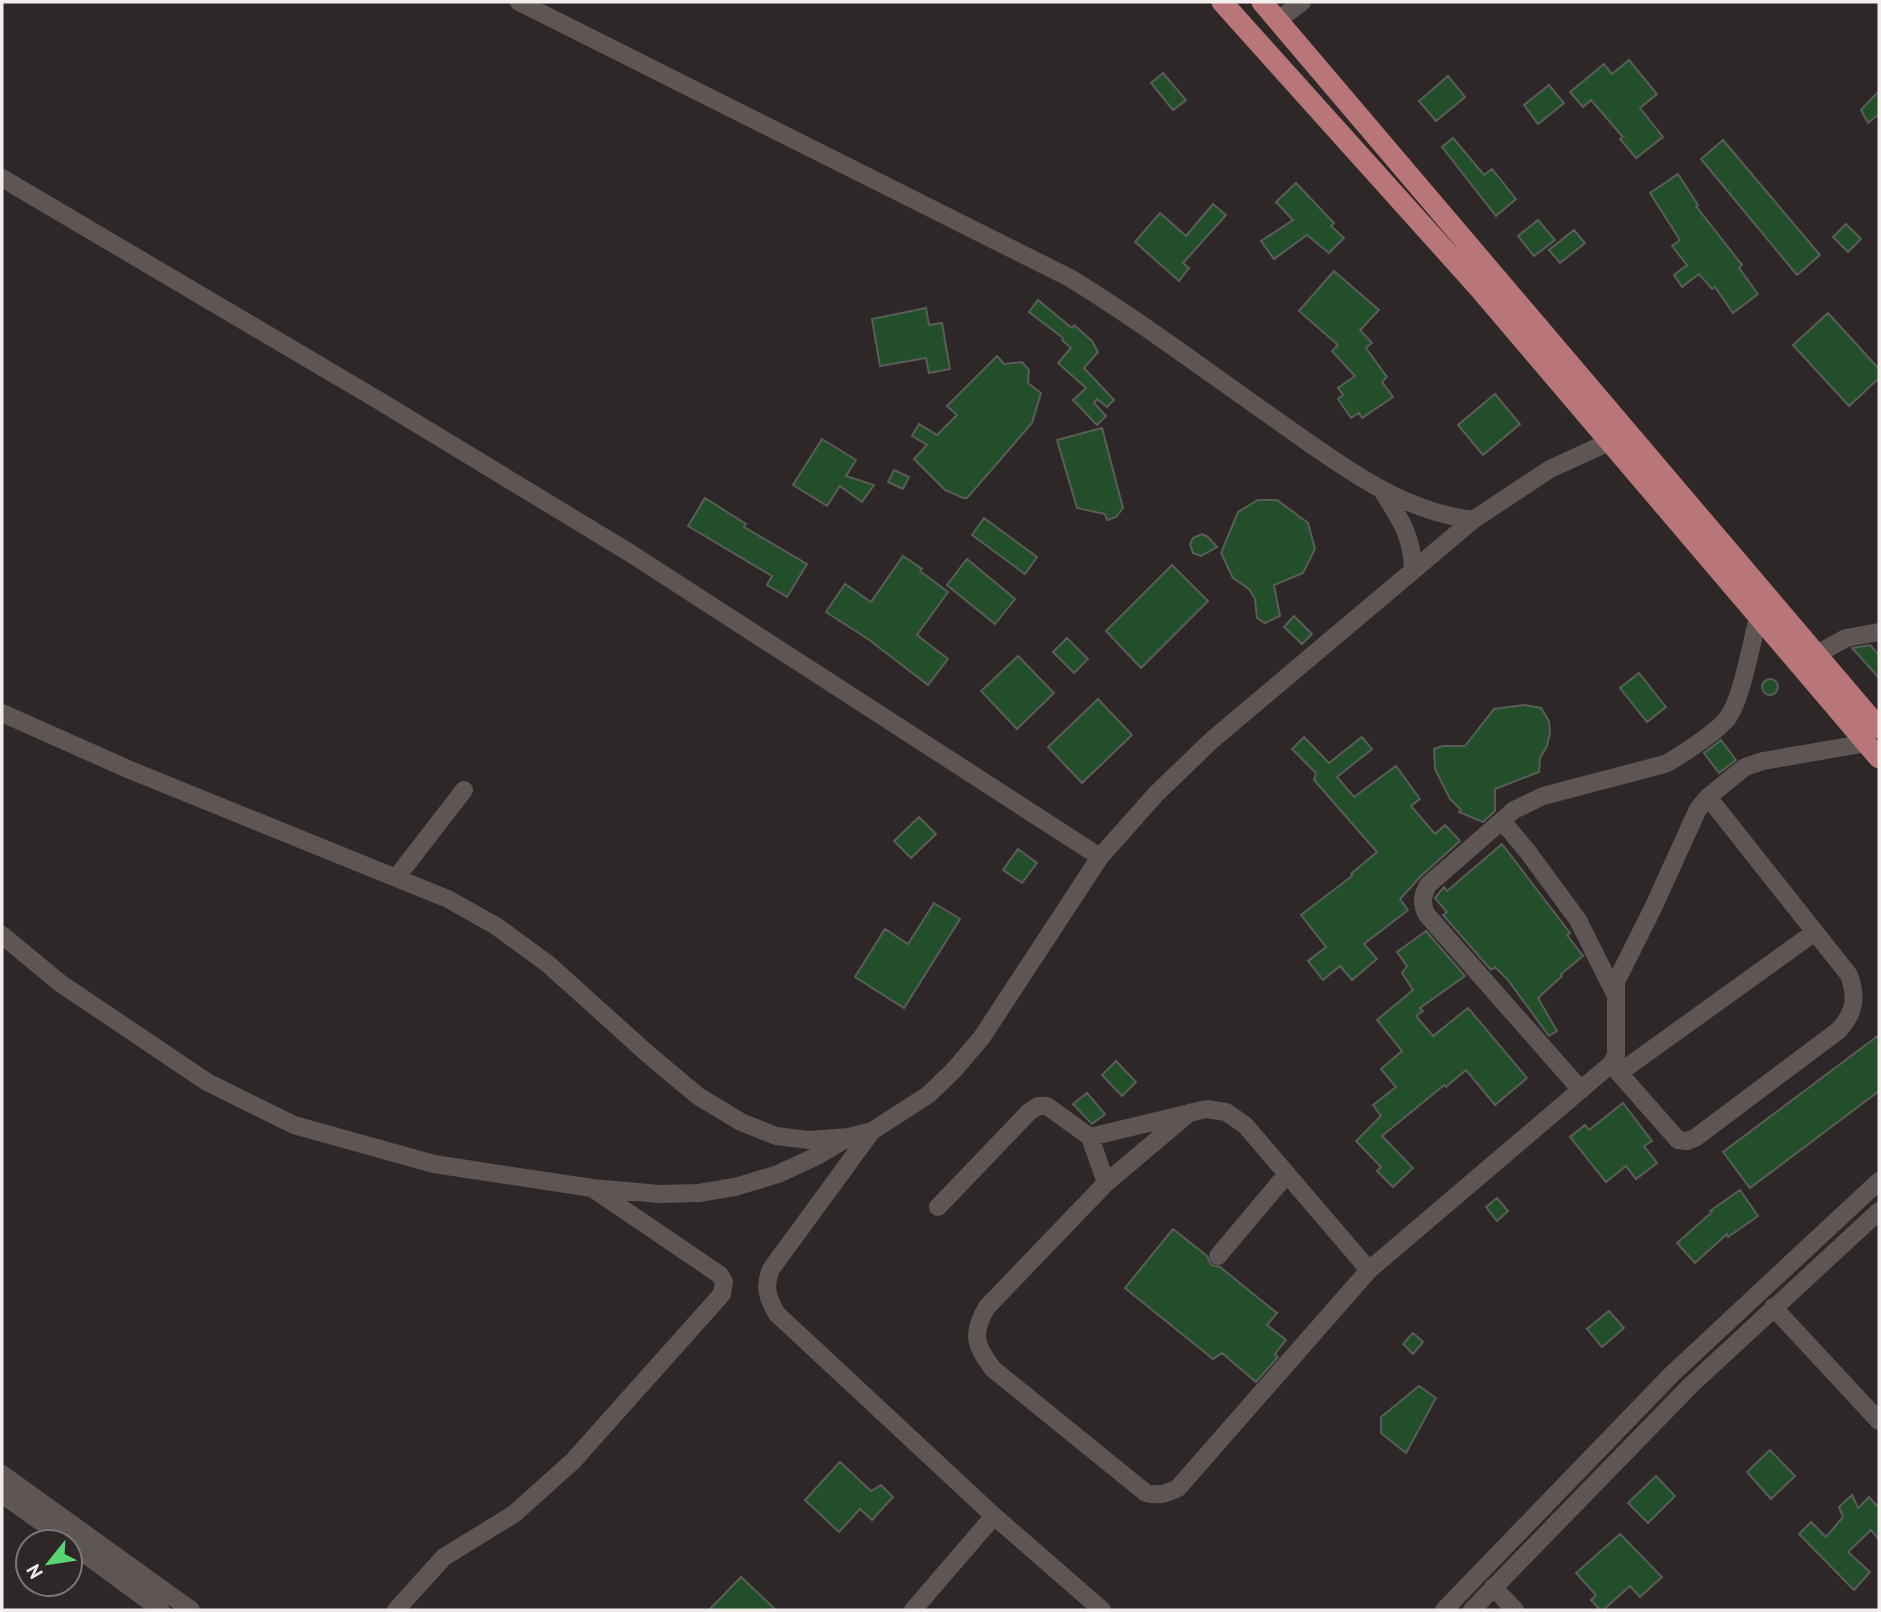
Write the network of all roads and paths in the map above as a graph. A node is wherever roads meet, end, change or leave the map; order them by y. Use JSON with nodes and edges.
{"nodes":[{"id":1,"x":519,"y":2,"type":"edge"},
{"id":2,"x":1222,"y":2,"type":"edge"},
{"id":3,"x":1262,"y":2,"type":"edge"},
{"id":4,"x":1302,"y":2,"type":"edge"},
{"id":5,"x":1278,"y":20,"type":"junction"},
{"id":6,"x":2,"y":178,"type":"edge"},
{"id":7,"x":1609,"y":442,"type":"junction"},
{"id":8,"x":1383,"y":492,"type":"junction"},
{"id":9,"x":1473,"y":520,"type":"junction"},
{"id":10,"x":1413,"y":569,"type":"junction"},
{"id":11,"x":1766,"y":611,"type":"junction"},
{"id":12,"x":1879,"y":632,"type":"edge"},
{"id":13,"x":1817,"y":654,"type":"junction"},
{"id":14,"x":2,"y":713,"type":"edge"},
{"id":15,"x":1875,"y":731,"type":"edge"},
{"id":16,"x":464,"y":790,"type":"dead end"},
{"id":17,"x":1708,"y":797,"type":"junction"},
{"id":18,"x":1502,"y":821,"type":"junction"},
{"id":19,"x":1100,"y":857,"type":"junction"},
{"id":20,"x":396,"y":878,"type":"junction"},
{"id":21,"x":1815,"y":932,"type":"junction"},
{"id":22,"x":2,"y":935,"type":"edge"},
{"id":23,"x":1614,"y":992,"type":"junction"},
{"id":24,"x":1615,"y":1069,"type":"junction"},
{"id":25,"x":1581,"y":1090,"type":"junction"},
{"id":26,"x":1189,"y":1113,"type":"junction"},
{"id":27,"x":872,"y":1131,"type":"junction"},
{"id":28,"x":849,"y":1137,"type":"junction"},
{"id":29,"x":1090,"y":1137,"type":"junction"},
{"id":30,"x":1287,"y":1174,"type":"junction"},
{"id":31,"x":1879,"y":1181,"type":"edge"},
{"id":32,"x":1106,"y":1183,"type":"junction"},
{"id":33,"x":592,"y":1188,"type":"junction"},
{"id":34,"x":938,"y":1207,"type":"dead end"},
{"id":35,"x":1879,"y":1211,"type":"edge"},
{"id":36,"x":1218,"y":1256,"type":"dead end"},
{"id":37,"x":1369,"y":1270,"type":"junction"},
{"id":38,"x":1773,"y":1307,"type":"junction"},
{"id":39,"x":1879,"y":1421,"type":"edge"},
{"id":40,"x":2,"y":1474,"type":"edge"},
{"id":41,"x":2,"y":1494,"type":"edge"},
{"id":42,"x":994,"y":1516,"type":"junction"},
{"id":43,"x":49,"y":1528,"type":"edge"},
{"id":44,"x":84,"y":1553,"type":"edge"},
{"id":45,"x":1493,"y":1587,"type":"junction"},
{"id":46,"x":161,"y":1610,"type":"edge"},
{"id":47,"x":191,"y":1610,"type":"edge"},
{"id":48,"x":396,"y":1610,"type":"edge"},
{"id":49,"x":913,"y":1610,"type":"edge"},
{"id":50,"x":1102,"y":1610,"type":"edge"},
{"id":51,"x":1444,"y":1610,"type":"edge"},
{"id":52,"x":1472,"y":1610,"type":"edge"},
{"id":53,"x":1516,"y":1610,"type":"edge"}],
"edges":[{"from":1,"to":8,"type":"street"},
{"from":2,"to":7,"type":"main road"},
{"from":3,"to":5,"type":"main road"},
{"from":4,"to":5,"type":"street"},
{"from":5,"to":11,"type":"main road"},
{"from":6,"to":19,"type":"street"},
{"from":7,"to":9,"type":"street"},
{"from":7,"to":11,"type":"main road"},
{"from":8,"to":9,"type":"street"},
{"from":8,"to":10,"type":"street"},
{"from":9,"to":10,"type":"street"},
{"from":10,"to":19,"type":"street"},
{"from":11,"to":13,"type":"main road"},
{"from":11,"to":15,"type":"main road"},
{"from":11,"to":18,"type":"street"},
{"from":12,"to":13,"type":"street"},
{"from":13,"to":15,"type":"main road"},
{"from":14,"to":20,"type":"street"},
{"from":15,"to":17,"type":"street"},
{"from":16,"to":20,"type":"street"},
{"from":17,"to":21,"type":"street"},
{"from":17,"to":23,"type":"street"},
{"from":18,"to":23,"type":"street"},
{"from":18,"to":25,"type":"street"},
{"from":19,"to":27,"type":"street"},
{"from":20,"to":28,"type":"street"},
{"from":21,"to":24,"type":"street"},
{"from":21,"to":24,"type":"street"},
{"from":22,"to":33,"type":"street"},
{"from":23,"to":24,"type":"street"},
{"from":24,"to":25,"type":"street"},
{"from":25,"to":37,"type":"street"},
{"from":26,"to":29,"type":"street"},
{"from":26,"to":30,"type":"street"},
{"from":26,"to":32,"type":"street"},
{"from":27,"to":28,"type":"street"},
{"from":27,"to":42,"type":"street"},
{"from":28,"to":33,"type":"street"},
{"from":29,"to":32,"type":"street"},
{"from":29,"to":34,"type":"street"},
{"from":30,"to":36,"type":"street"},
{"from":30,"to":37,"type":"street"},
{"from":31,"to":51,"type":"street"},
{"from":32,"to":37,"type":"street"},
{"from":33,"to":48,"type":"street"},
{"from":35,"to":38,"type":"street"},
{"from":38,"to":39,"type":"street"},
{"from":38,"to":45,"type":"street"},
{"from":40,"to":47,"type":"street"},
{"from":41,"to":43,"type":"street"},
{"from":42,"to":49,"type":"street"},
{"from":42,"to":50,"type":"street"},
{"from":44,"to":46,"type":"street"},
{"from":45,"to":52,"type":"street"},
{"from":45,"to":53,"type":"street"}]}
